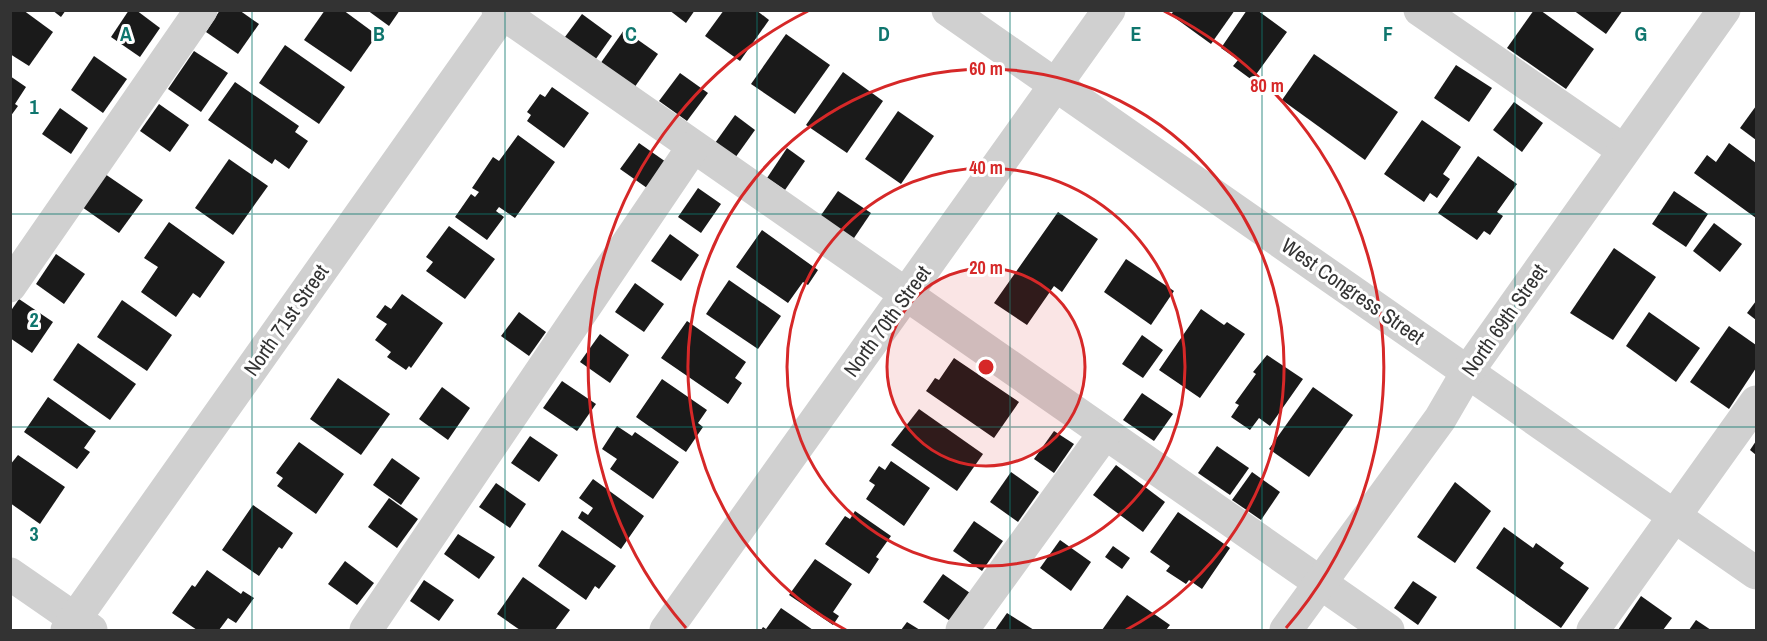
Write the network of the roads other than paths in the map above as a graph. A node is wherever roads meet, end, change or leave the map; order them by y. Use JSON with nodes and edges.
{"nodes":[{"id":1,"x":201,"y":10,"type":"edge"},
{"id":2,"x":948,"y":10,"type":"edge"},
{"id":3,"x":1109,"y":10,"type":"edge"},
{"id":4,"x":1420,"y":10,"type":"edge"},
{"id":5,"x":1724,"y":10,"type":"edge"},
{"id":6,"x":502,"y":12,"type":"edge"},
{"id":7,"x":1056,"y":86,"type":"junction"},
{"id":8,"x":693,"y":147,"type":"junction"},
{"id":9,"x":1623,"y":150,"type":"junction"},
{"id":10,"x":10,"y":286,"type":"edge"},
{"id":11,"x":905,"y":296,"type":"junction"},
{"id":12,"x":1468,"y":370,"type":"junction"},
{"id":13,"x":1756,"y":402,"type":"edge"},
{"id":14,"x":1105,"y":433,"type":"junction"},
{"id":15,"x":1674,"y":516,"type":"junction"},
{"id":16,"x":1756,"y":573,"type":"edge"},
{"id":17,"x":10,"y":574,"type":"edge"},
{"id":18,"x":1321,"y":582,"type":"junction"},
{"id":19,"x":78,"y":627,"type":"edge"},
{"id":20,"x":366,"y":630,"type":"edge"},
{"id":21,"x":666,"y":630,"type":"edge"},
{"id":22,"x":962,"y":630,"type":"edge"},
{"id":23,"x":1286,"y":630,"type":"edge"},
{"id":24,"x":1388,"y":630,"type":"edge"},
{"id":25,"x":1593,"y":630,"type":"edge"}],
"edges":[{"from":1,"to":10,"type":"street"},
{"from":2,"to":7,"type":"street","name":"West Congress Street"},
{"from":3,"to":7,"type":"street","name":"North 70th Street"},
{"from":4,"to":9,"type":"street"},
{"from":5,"to":9,"type":"street","name":"North 69th Street"},
{"from":6,"to":8,"type":"street"},
{"from":6,"to":19,"type":"street","name":"North 71st Street"},
{"from":7,"to":11,"type":"street","name":"North 70th Street"},
{"from":7,"to":12,"type":"street","name":"West Congress Street"},
{"from":8,"to":11,"type":"street"},
{"from":8,"to":20,"type":"street"},
{"from":9,"to":12,"type":"street","name":"North 69th Street"},
{"from":11,"to":14,"type":"street"},
{"from":11,"to":21,"type":"street","name":"North 70th Street"},
{"from":12,"to":15,"type":"street","name":"West Congress Street"},
{"from":12,"to":18,"type":"street","name":"North 69th Street"},
{"from":13,"to":15,"type":"street"},
{"from":14,"to":18,"type":"street"},
{"from":14,"to":22,"type":"street"},
{"from":15,"to":16,"type":"street","name":"West Congress Street"},
{"from":15,"to":25,"type":"street"},
{"from":17,"to":19,"type":"street"},
{"from":18,"to":23,"type":"street","name":"North 69th Street"},
{"from":18,"to":24,"type":"street"}]}
